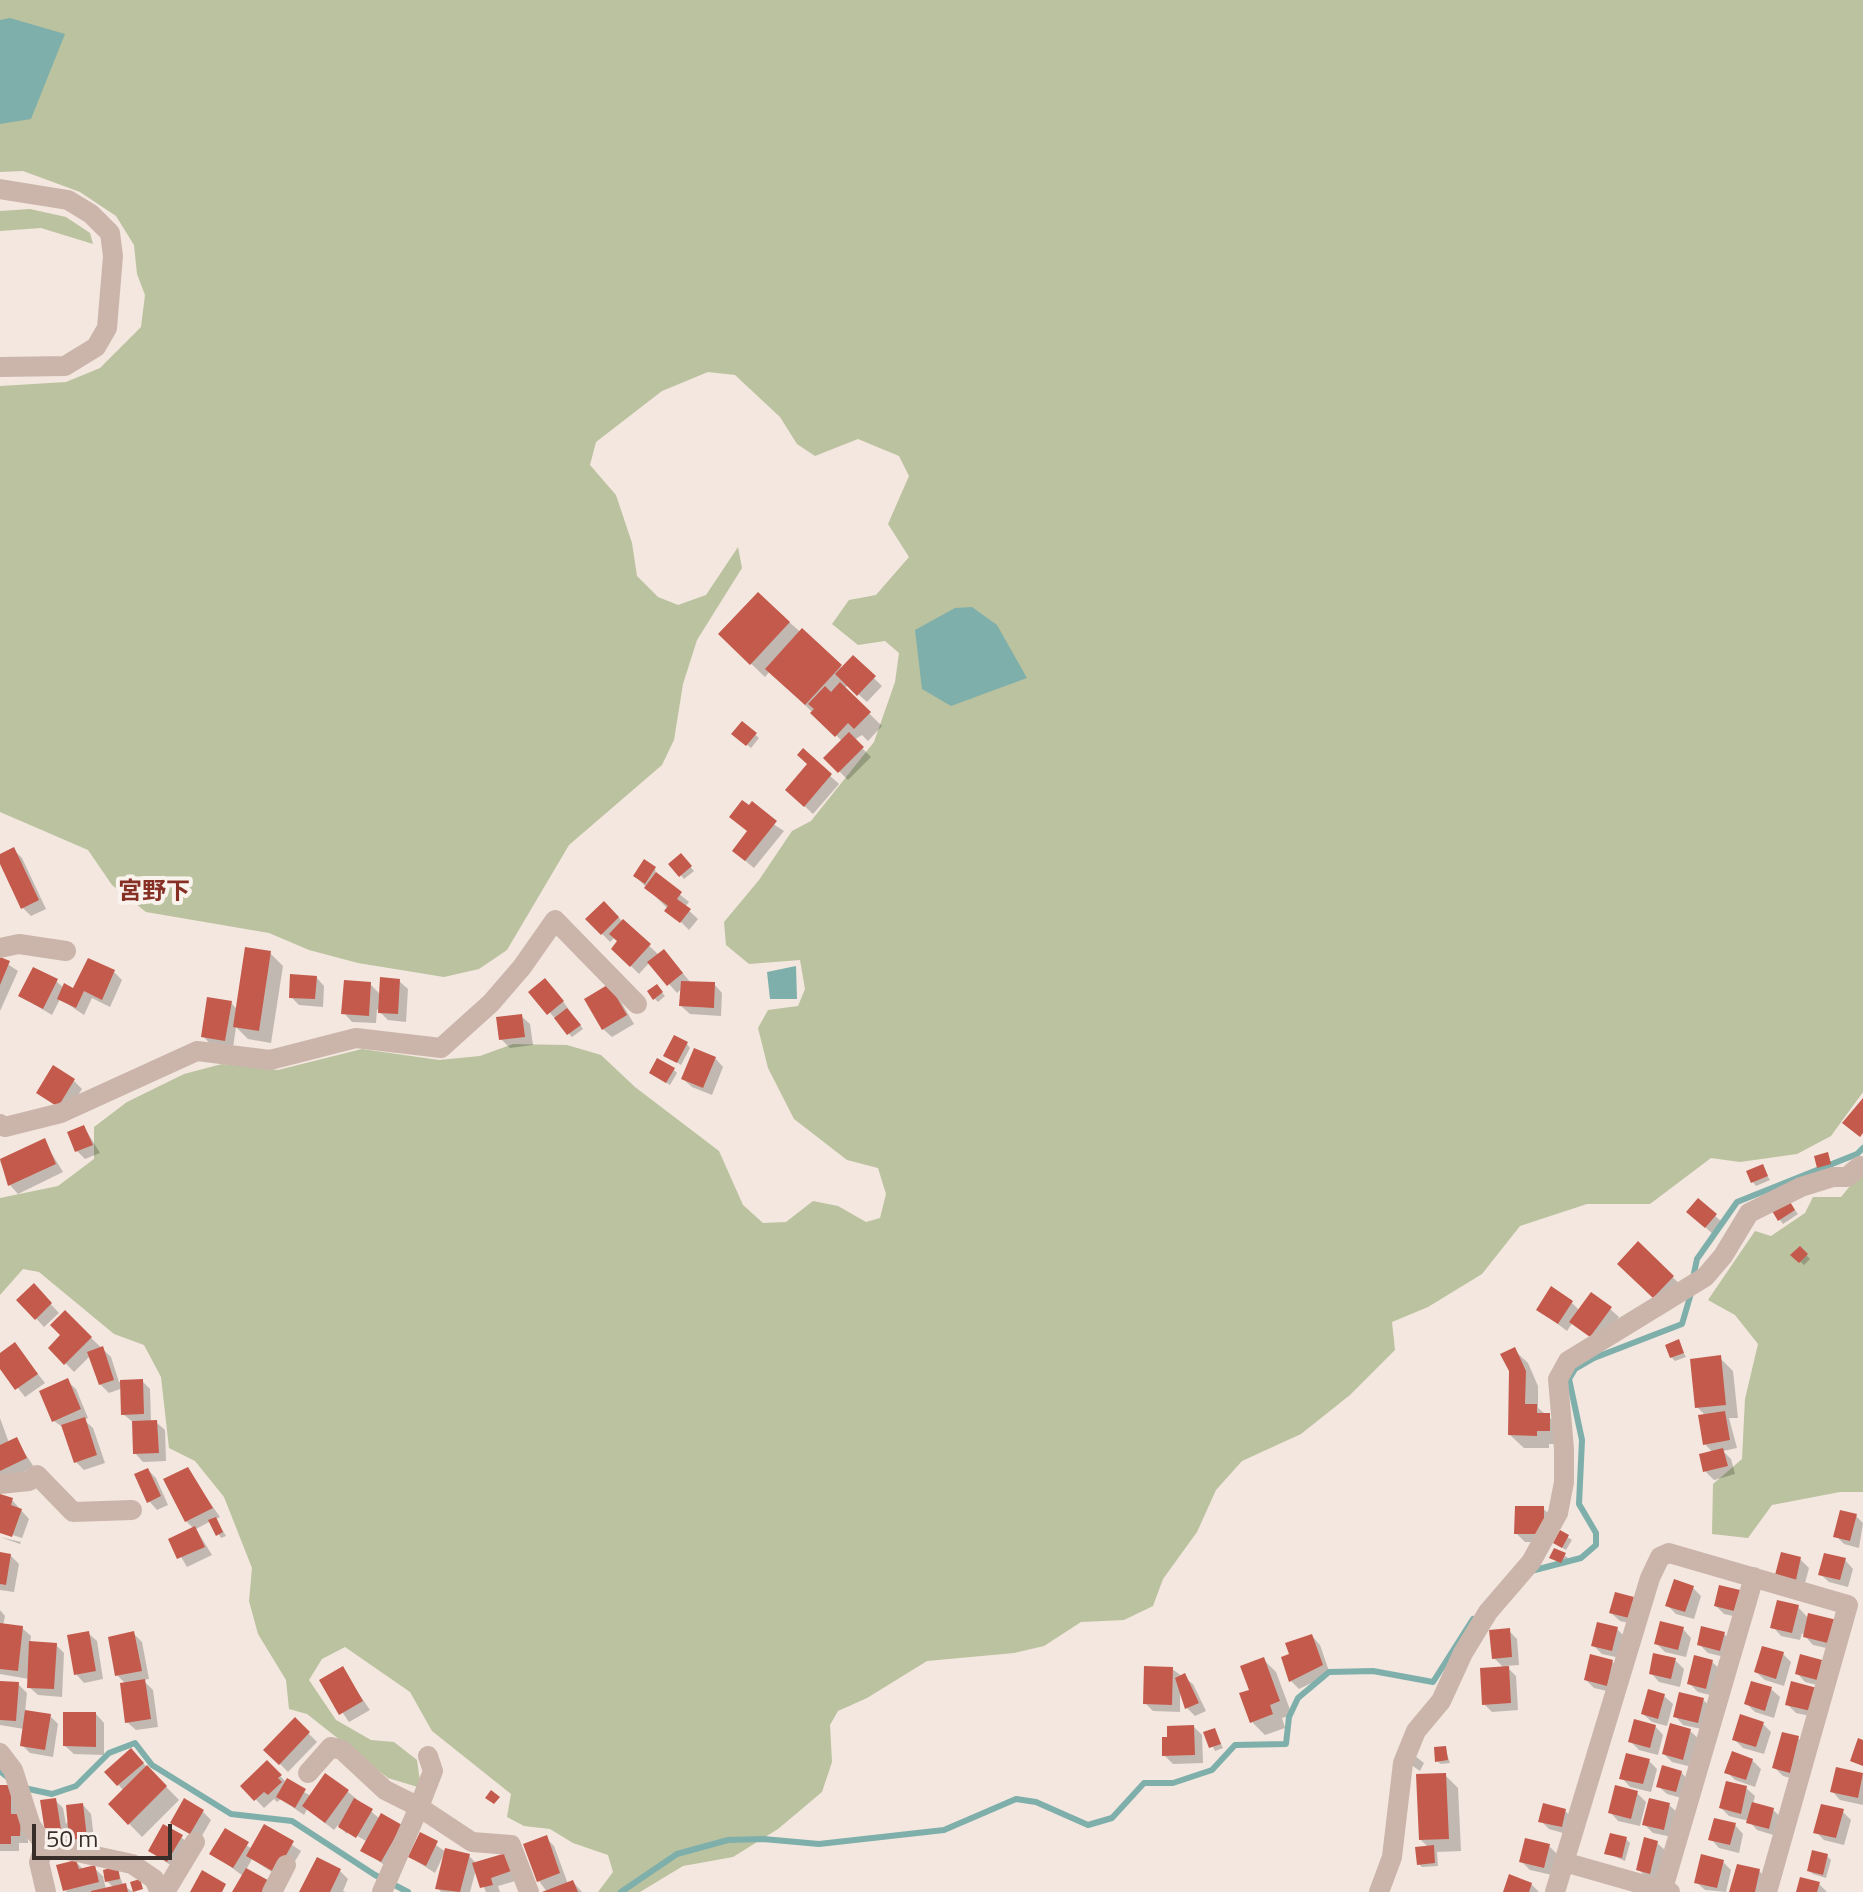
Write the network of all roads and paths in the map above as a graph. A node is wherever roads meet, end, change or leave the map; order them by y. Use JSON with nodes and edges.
{"nodes":[{"id":1,"x":0,"y":189,"type":"edge"},
{"id":2,"x":0,"y":367,"type":"edge"},
{"id":3,"x":0,"y":948,"type":"edge"},
{"id":4,"x":66,"y":951,"type":"dead end"},
{"id":5,"x":637,"y":1004,"type":"dead end"},
{"id":6,"x":0,"y":1124,"type":"edge"},
{"id":7,"x":1860,"y":1166,"type":"dead end"},
{"id":8,"x":0,"y":1484,"type":"edge"},
{"id":9,"x":132,"y":1510,"type":"dead end"},
{"id":10,"x":1754,"y":1577,"type":"junction"},
{"id":11,"x":0,"y":1753,"type":"edge"},
{"id":12,"x":428,"y":1756,"type":"dead end"},
{"id":13,"x":308,"y":1773,"type":"dead end"},
{"id":14,"x":419,"y":1807,"type":"junction"},
{"id":15,"x":195,"y":1842,"type":"dead end"},
{"id":16,"x":45,"y":1845,"type":"junction"},
{"id":17,"x":1564,"y":1862,"type":"junction"},
{"id":18,"x":286,"y":1865,"type":"dead end"},
{"id":19,"x":1665,"y":1891,"type":"edge"},
{"id":20,"x":46,"y":1892,"type":"edge"},
{"id":21,"x":162,"y":1892,"type":"edge"},
{"id":22,"x":272,"y":1892,"type":"edge"},
{"id":23,"x":382,"y":1892,"type":"edge"},
{"id":24,"x":529,"y":1892,"type":"edge"},
{"id":25,"x":1379,"y":1892,"type":"edge"},
{"id":26,"x":1555,"y":1892,"type":"edge"},
{"id":27,"x":1767,"y":1892,"type":"edge"}],
"edges":[{"from":1,"to":2,"type":"street"},
{"from":3,"to":4,"type":"street"},
{"from":5,"to":6,"type":"street"},
{"from":7,"to":25,"type":"street"},
{"from":8,"to":9,"type":"street"},
{"from":10,"to":17,"type":"street"},
{"from":10,"to":19,"type":"street"},
{"from":10,"to":27,"type":"street"},
{"from":11,"to":16,"type":"street"},
{"from":12,"to":14,"type":"street"},
{"from":13,"to":14,"type":"street"},
{"from":14,"to":23,"type":"street"},
{"from":14,"to":24,"type":"street"},
{"from":15,"to":21,"type":"street"},
{"from":16,"to":20,"type":"street"},
{"from":16,"to":21,"type":"street"},
{"from":17,"to":19,"type":"street"},
{"from":17,"to":26,"type":"street"},
{"from":18,"to":22,"type":"street"}]}
